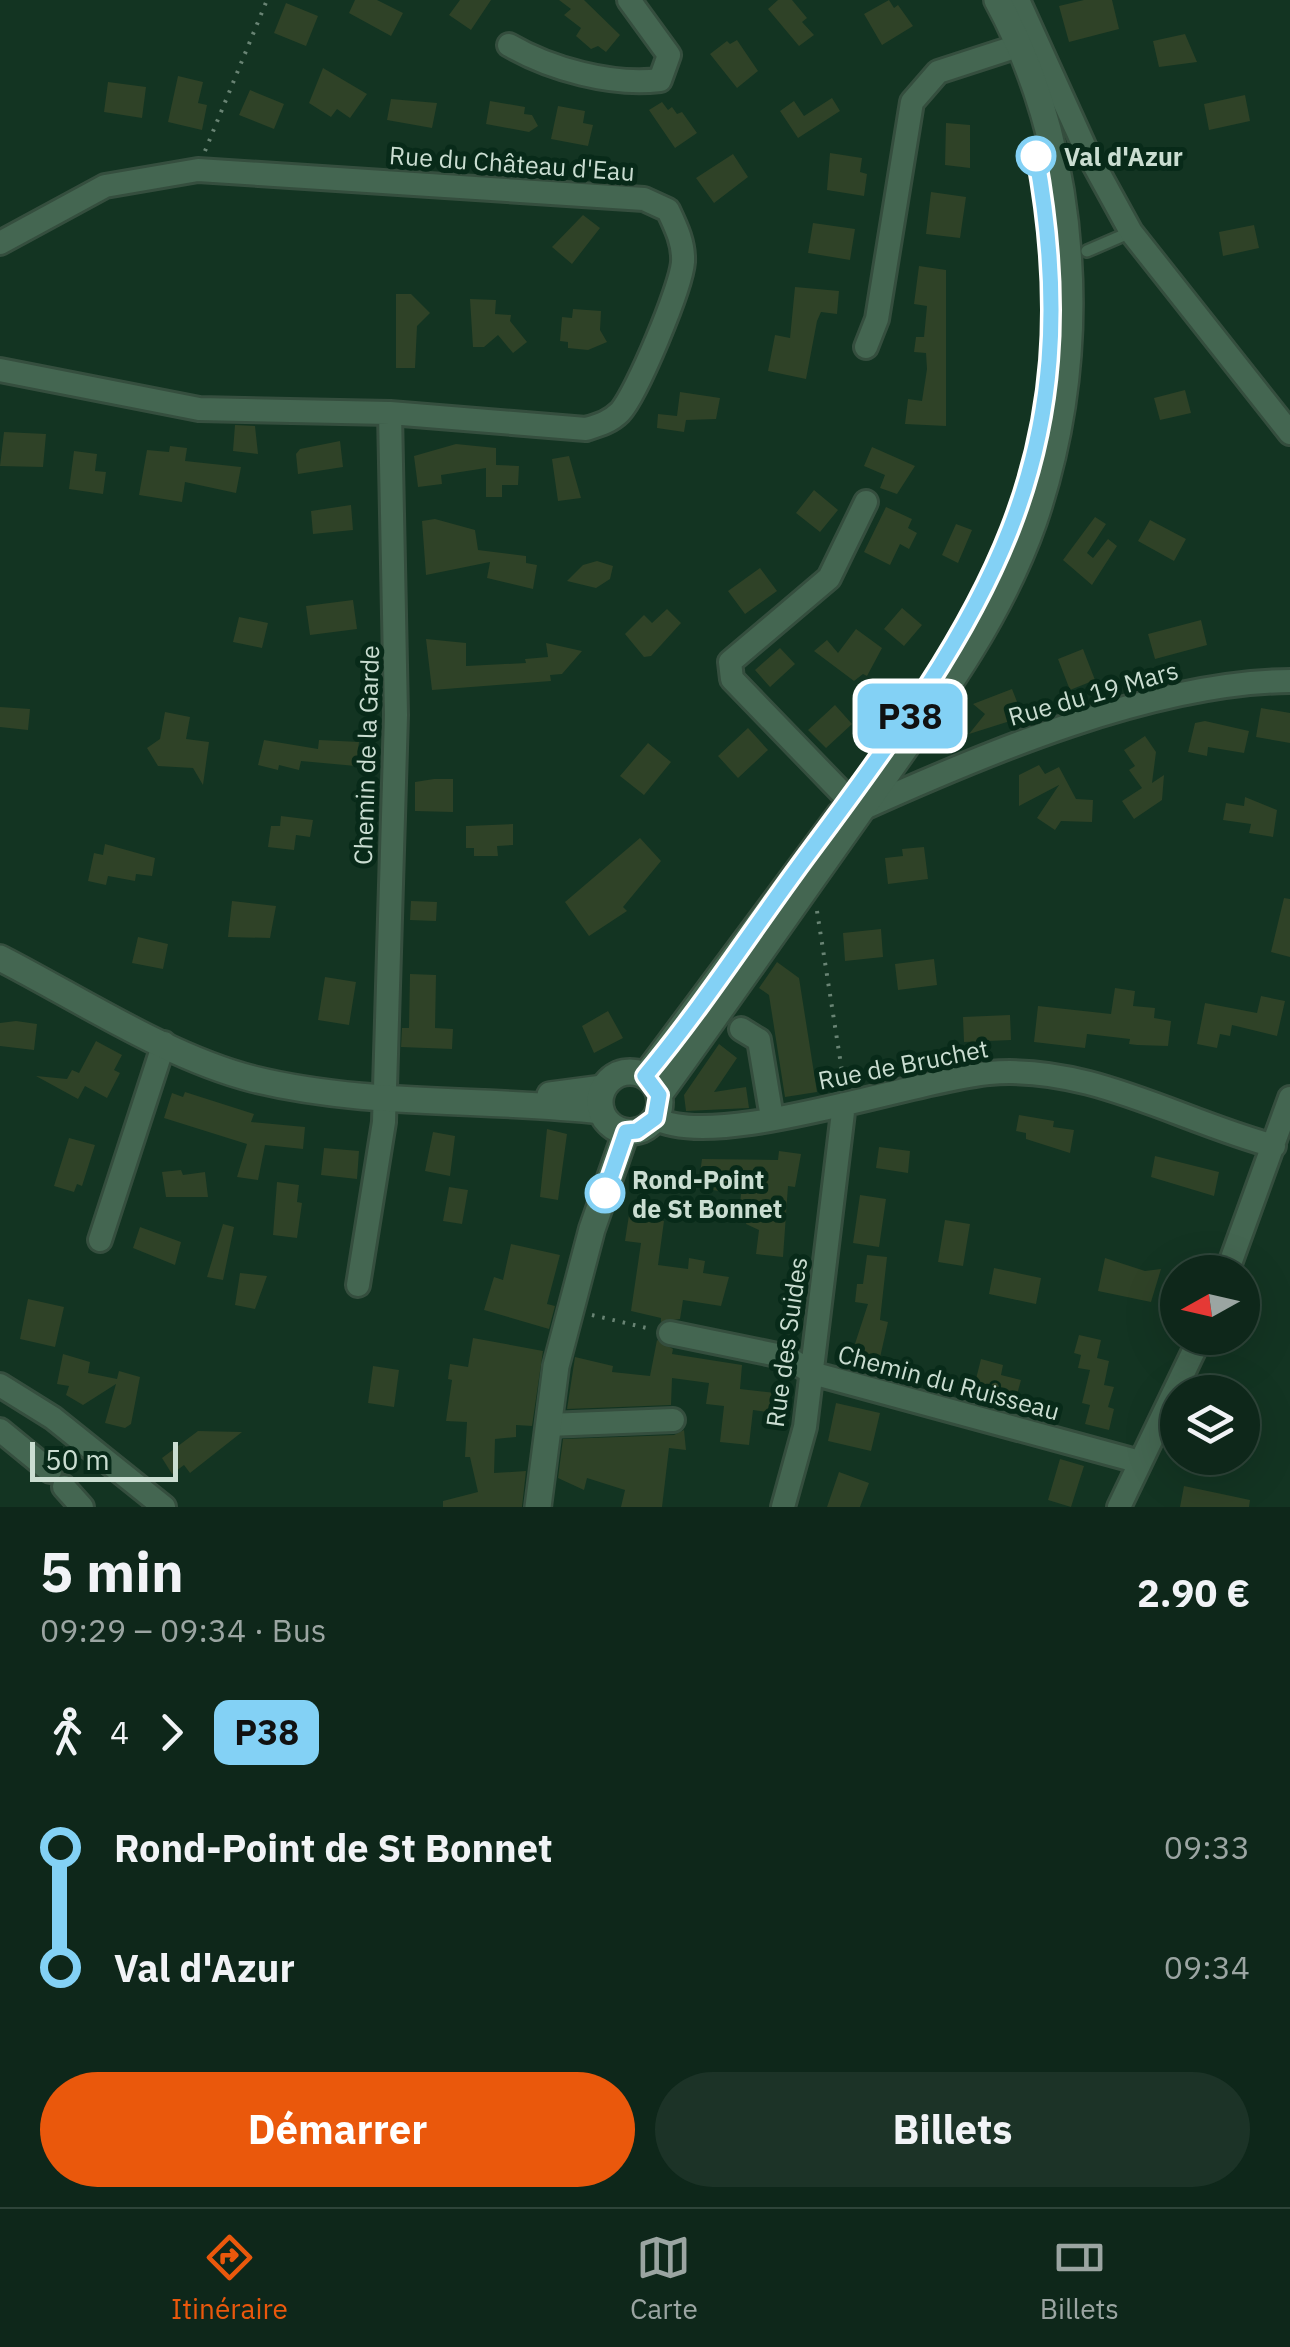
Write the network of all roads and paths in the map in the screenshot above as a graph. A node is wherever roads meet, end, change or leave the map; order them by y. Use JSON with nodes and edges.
{"nodes":[{"id":1,"x":266,"y":0,"type":"edge"},
{"id":2,"x":629,"y":0,"type":"edge"},
{"id":3,"x":978,"y":0,"type":"edge"},
{"id":4,"x":996,"y":0,"type":"edge"},
{"id":5,"x":1018,"y":0,"type":"edge"},
{"id":6,"x":509,"y":46,"type":"dead end"},
{"id":7,"x":1011,"y":48,"type":"junction"},
{"id":8,"x":198,"y":170,"type":"junction"},
{"id":9,"x":1131,"y":232,"type":"junction"},
{"id":10,"x":0,"y":244,"type":"edge"},
{"id":11,"x":1088,"y":251,"type":"dead end"},
{"id":12,"x":866,"y":347,"type":"dead end"},
{"id":13,"x":0,"y":370,"type":"edge"},
{"id":14,"x":390,"y":413,"type":"junction"},
{"id":15,"x":1290,"y":433,"type":"edge"},
{"id":16,"x":866,"y":502,"type":"dead end"},
{"id":17,"x":1290,"y":680,"type":"edge"},
{"id":18,"x":856,"y":804,"type":"junction"},
{"id":19,"x":812,"y":886,"type":"junction"},
{"id":20,"x":0,"y":958,"type":"edge"},
{"id":21,"x":741,"y":1028,"type":"dead end"},
{"id":22,"x":164,"y":1043,"type":"junction"},
{"id":23,"x":653,"y":1096,"type":"junction"},
{"id":24,"x":381,"y":1098,"type":"junction"},
{"id":25,"x":1290,"y":1098,"type":"edge"},
{"id":26,"x":602,"y":1100,"type":"junction"},
{"id":27,"x":844,"y":1104,"type":"junction"},
{"id":28,"x":772,"y":1118,"type":"junction"},
{"id":29,"x":626,"y":1132,"type":"junction"},
{"id":30,"x":1274,"y":1146,"type":"junction"},
{"id":31,"x":100,"y":1240,"type":"dead end"},
{"id":32,"x":1233,"y":1255,"type":"edge"},
{"id":33,"x":358,"y":1285,"type":"dead end"},
{"id":34,"x":570,"y":1310,"type":"junction"},
{"id":35,"x":670,"y":1333,"type":"joint"},
{"id":36,"x":1192,"y":1355,"type":"edge"},
{"id":37,"x":812,"y":1372,"type":"junction"},
{"id":38,"x":0,"y":1385,"type":"edge"},
{"id":39,"x":672,"y":1420,"type":"dead end"},
{"id":40,"x":548,"y":1426,"type":"junction"},
{"id":41,"x":0,"y":1430,"type":"edge"},
{"id":42,"x":1140,"y":1462,"type":"junction"},
{"id":43,"x":82,"y":1507,"type":"edge"},
{"id":44,"x":164,"y":1507,"type":"edge"},
{"id":45,"x":538,"y":1507,"type":"edge"},
{"id":46,"x":782,"y":1507,"type":"edge"},
{"id":47,"x":1120,"y":1507,"type":"edge"}],
"edges":[{"from":1,"to":8,"type":"path"},
{"from":2,"to":6,"type":"street"},
{"from":3,"to":7,"type":"main road"},
{"from":4,"to":7,"type":"main road"},
{"from":5,"to":9,"type":"street"},
{"from":7,"to":12,"type":"street"},
{"from":7,"to":18,"type":"main road"},
{"from":8,"to":10,"type":"street","name":"Rue du Château d'Eau"},
{"from":8,"to":14,"type":"street","name":"Rue du Château d'Eau"},
{"from":9,"to":11,"type":"lane"},
{"from":9,"to":15,"type":"street"},
{"from":13,"to":14,"type":"street","name":"Rue du Château d'Eau"},
{"from":14,"to":24,"type":"street","name":"Chemin de la Garde"},
{"from":16,"to":18,"type":"street"},
{"from":17,"to":18,"type":"street","name":"Rue du 19 Mars"},
{"from":18,"to":19,"type":"main road"},
{"from":18,"to":23,"type":"main road"},
{"from":19,"to":23,"type":"main road"},
{"from":19,"to":27,"type":"path"},
{"from":20,"to":22,"type":"main road"},
{"from":21,"to":28,"type":"street"},
{"from":22,"to":24,"type":"main road"},
{"from":22,"to":31,"type":"street"},
{"from":23,"to":26,"type":"main road"},
{"from":23,"to":28,"type":"street","name":"Rue de Bruchet"},
{"from":23,"to":29,"type":"main road"},
{"from":24,"to":26,"type":"main road"},
{"from":24,"to":33,"type":"street","name":"Chemin de la Garde"},
{"from":25,"to":30,"type":"street"},
{"from":26,"to":29,"type":"main road"},
{"from":27,"to":28,"type":"street","name":"Rue de Bruchet"},
{"from":27,"to":30,"type":"street","name":"Rue de Bruchet"},
{"from":27,"to":37,"type":"street","name":"Rue des Suides"},
{"from":29,"to":34,"type":"main road"},
{"from":30,"to":32,"type":"street"},
{"from":34,"to":35,"type":"path"},
{"from":34,"to":40,"type":"main road"},
{"from":35,"to":37,"type":"street","name":"Chemin du Ruisseau"},
{"from":36,"to":42,"type":"street"},
{"from":37,"to":42,"type":"street","name":"Chemin du Ruisseau"},
{"from":37,"to":46,"type":"street","name":"Rue des Suides"},
{"from":38,"to":44,"type":"street"},
{"from":39,"to":40,"type":"street"},
{"from":40,"to":45,"type":"main road"},
{"from":41,"to":43,"type":"street"},
{"from":42,"to":47,"type":"street"}]}
